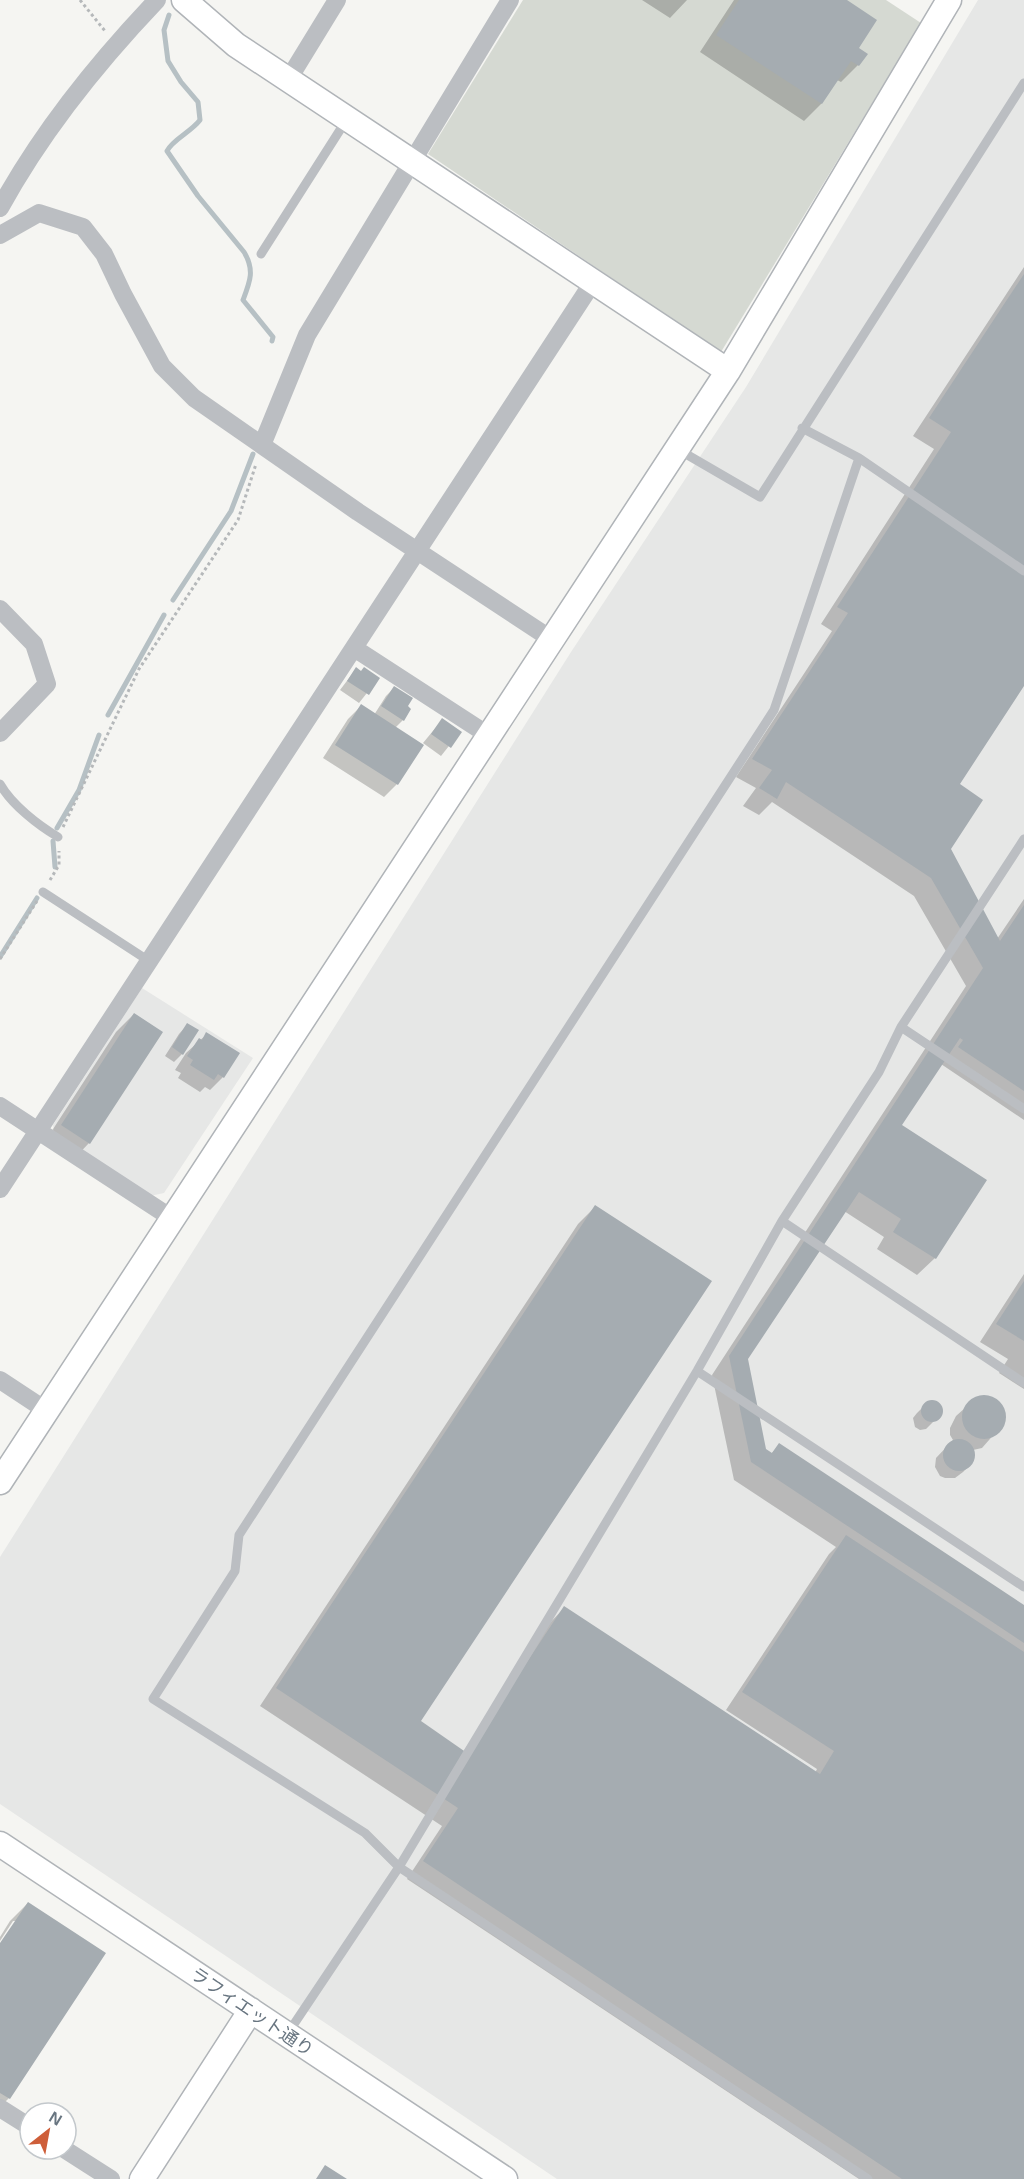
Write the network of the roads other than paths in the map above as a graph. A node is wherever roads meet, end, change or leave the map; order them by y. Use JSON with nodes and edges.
{"nodes":[{"id":1,"x":158,"y":0,"type":"edge"},
{"id":2,"x":184,"y":0,"type":"edge"},
{"id":3,"x":337,"y":0,"type":"edge"},
{"id":4,"x":510,"y":0,"type":"edge"},
{"id":5,"x":949,"y":0,"type":"edge"},
{"id":6,"x":288,"y":80,"type":"junction"},
{"id":7,"x":1024,"y":83,"type":"edge"},
{"id":8,"x":347,"y":119,"type":"junction"},
{"id":9,"x":411,"y":162,"type":"junction"},
{"id":10,"x":0,"y":208,"type":"edge"},
{"id":11,"x":0,"y":235,"type":"edge"},
{"id":12,"x":261,"y":254,"type":"dead end"},
{"id":13,"x":593,"y":282,"type":"junction"},
{"id":14,"x":728,"y":371,"type":"junction"},
{"id":15,"x":802,"y":428,"type":"junction"},
{"id":16,"x":262,"y":445,"type":"junction"},
{"id":17,"x":677,"y":449,"type":"junction"},
{"id":18,"x":859,"y":458,"type":"junction"},
{"id":19,"x":417,"y":551,"type":"junction"},
{"id":20,"x":1024,"y":571,"type":"edge"},
{"id":21,"x":0,"y":609,"type":"edge"},
{"id":22,"x":551,"y":639,"type":"junction"},
{"id":23,"x":354,"y":648,"type":"junction"},
{"id":24,"x":0,"y":733,"type":"edge"},
{"id":25,"x":488,"y":735,"type":"junction"},
{"id":26,"x":0,"y":784,"type":"edge"},
{"id":27,"x":58,"y":837,"type":"road end"},
{"id":28,"x":1024,"y":839,"type":"edge"},
{"id":29,"x":43,"y":892,"type":"road end"},
{"id":30,"x":149,"y":961,"type":"junction"},
{"id":31,"x":901,"y":1027,"type":"junction"},
{"id":32,"x":0,"y":1106,"type":"edge"},
{"id":33,"x":1024,"y":1108,"type":"edge"},
{"id":34,"x":39,"y":1130,"type":"junction"},
{"id":35,"x":0,"y":1189,"type":"edge"},
{"id":36,"x":173,"y":1218,"type":"junction"},
{"id":37,"x":782,"y":1221,"type":"junction"},
{"id":38,"x":697,"y":1371,"type":"junction"},
{"id":39,"x":0,"y":1380,"type":"edge"},
{"id":40,"x":1024,"y":1383,"type":"edge"},
{"id":41,"x":47,"y":1411,"type":"junction"},
{"id":42,"x":0,"y":1482,"type":"edge"},
{"id":43,"x":1024,"y":1587,"type":"edge"},
{"id":44,"x":0,"y":1844,"type":"edge"},
{"id":45,"x":399,"y":1867,"type":"junction"},
{"id":46,"x":251,"y":2010,"type":"junction"},
{"id":47,"x":287,"y":2036,"type":"junction"},
{"id":48,"x":0,"y":2108,"type":"edge"},
{"id":49,"x":18,"y":2119,"type":"edge"},
{"id":50,"x":78,"y":2158,"type":"edge"},
{"id":51,"x":111,"y":2179,"type":"edge"},
{"id":52,"x":141,"y":2179,"type":"edge"},
{"id":53,"x":505,"y":2179,"type":"edge"},
{"id":54,"x":868,"y":2179,"type":"edge"}],
"edges":[{"from":1,"to":10,"type":"street"},
{"from":2,"to":6,"type":"street"},
{"from":3,"to":6,"type":"street"},
{"from":4,"to":9,"type":"street"},
{"from":5,"to":14,"type":"street"},
{"from":6,"to":8,"type":"street"},
{"from":7,"to":15,"type":"lane"},
{"from":8,"to":9,"type":"street"},
{"from":8,"to":12,"type":"lane"},
{"from":9,"to":13,"type":"street"},
{"from":9,"to":16,"type":"street"},
{"from":11,"to":16,"type":"street"},
{"from":13,"to":14,"type":"street"},
{"from":13,"to":19,"type":"street"},
{"from":14,"to":17,"type":"street"},
{"from":15,"to":17,"type":"lane"},
{"from":15,"to":18,"type":"lane"},
{"from":16,"to":19,"type":"street"},
{"from":17,"to":22,"type":"street"},
{"from":18,"to":20,"type":"lane"},
{"from":18,"to":45,"type":"lane"},
{"from":19,"to":22,"type":"street"},
{"from":19,"to":23,"type":"street"},
{"from":21,"to":24,"type":"street"},
{"from":22,"to":25,"type":"street"},
{"from":23,"to":25,"type":"street"},
{"from":23,"to":30,"type":"street"},
{"from":25,"to":36,"type":"street"},
{"from":26,"to":27,"type":"lane"},
{"from":28,"to":31,"type":"lane"},
{"from":29,"to":30,"type":"lane"},
{"from":30,"to":34,"type":"street"},
{"from":31,"to":33,"type":"lane"},
{"from":31,"to":37,"type":"lane"},
{"from":32,"to":34,"type":"street"},
{"from":34,"to":35,"type":"street"},
{"from":34,"to":36,"type":"street"},
{"from":36,"to":41,"type":"street"},
{"from":37,"to":38,"type":"lane"},
{"from":37,"to":40,"type":"lane"},
{"from":38,"to":43,"type":"lane"},
{"from":38,"to":45,"type":"lane"},
{"from":39,"to":41,"type":"street"},
{"from":41,"to":42,"type":"street"},
{"from":44,"to":46,"type":"street","name":"ラフィエット通り"},
{"from":45,"to":47,"type":"lane"},
{"from":45,"to":54,"type":"lane"},
{"from":46,"to":47,"type":"street","name":"ラフィエット通り"},
{"from":46,"to":52,"type":"street"},
{"from":47,"to":53,"type":"street","name":"ラフィエット通り"},
{"from":48,"to":49,"type":"street"},
{"from":50,"to":51,"type":"street"}]}
